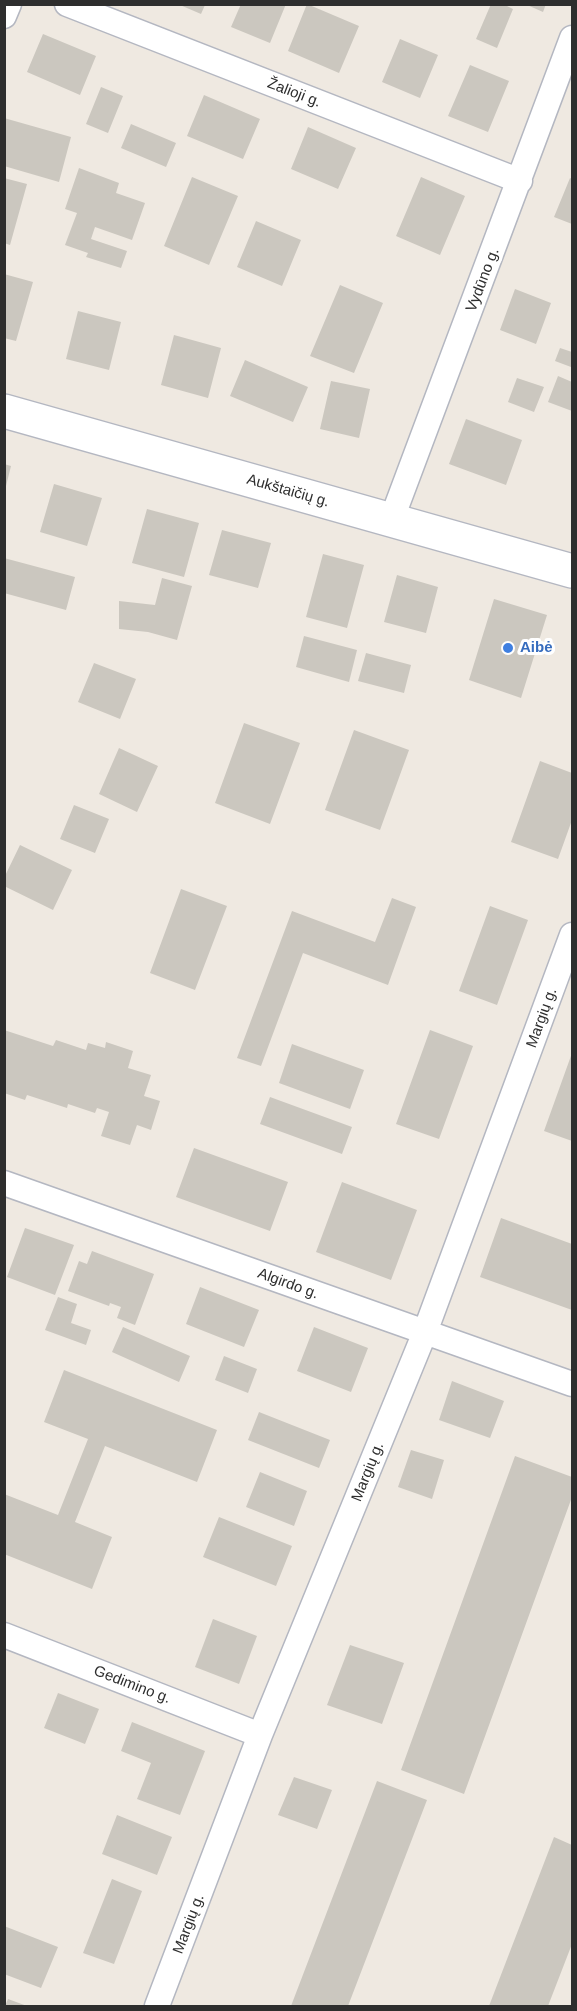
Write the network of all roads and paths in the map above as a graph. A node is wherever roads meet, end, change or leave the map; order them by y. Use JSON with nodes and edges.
{"nodes":[{"id":1,"x":9,"y":4,"type":"edge"},
{"id":2,"x":67,"y":4,"type":"edge"},
{"id":3,"x":4,"y":16,"type":"edge"},
{"id":4,"x":573,"y":38,"type":"edge"},
{"id":5,"x":520,"y":181,"type":"junction"},
{"id":6,"x":4,"y":411,"type":"edge"},
{"id":7,"x":391,"y":520,"type":"junction"},
{"id":8,"x":573,"y":571,"type":"edge"},
{"id":9,"x":573,"y":935,"type":"edge"},
{"id":10,"x":4,"y":1183,"type":"edge"},
{"id":11,"x":425,"y":1332,"type":"junction"},
{"id":12,"x":573,"y":1384,"type":"edge"},
{"id":13,"x":4,"y":1635,"type":"edge"},
{"id":14,"x":260,"y":1735,"type":"junction"},
{"id":15,"x":157,"y":2007,"type":"edge"}],
"edges":[{"from":1,"to":3,"type":"street"},
{"from":2,"to":5,"type":"street","name":"Žalioji g."},
{"from":4,"to":5,"type":"street","name":"Vydūno g."},
{"from":5,"to":7,"type":"street","name":"Vydūno g."},
{"from":6,"to":7,"type":"main road","name":"Aukštaičių g."},
{"from":7,"to":8,"type":"main road","name":"Aukštaičių g."},
{"from":9,"to":11,"type":"street","name":"Margių g."},
{"from":10,"to":11,"type":"street","name":"Algirdo g."},
{"from":11,"to":12,"type":"street","name":"Algirdo g."},
{"from":11,"to":14,"type":"street","name":"Margių g."},
{"from":13,"to":14,"type":"street","name":"Gedimino g."},
{"from":14,"to":15,"type":"street","name":"Margių g."}]}
